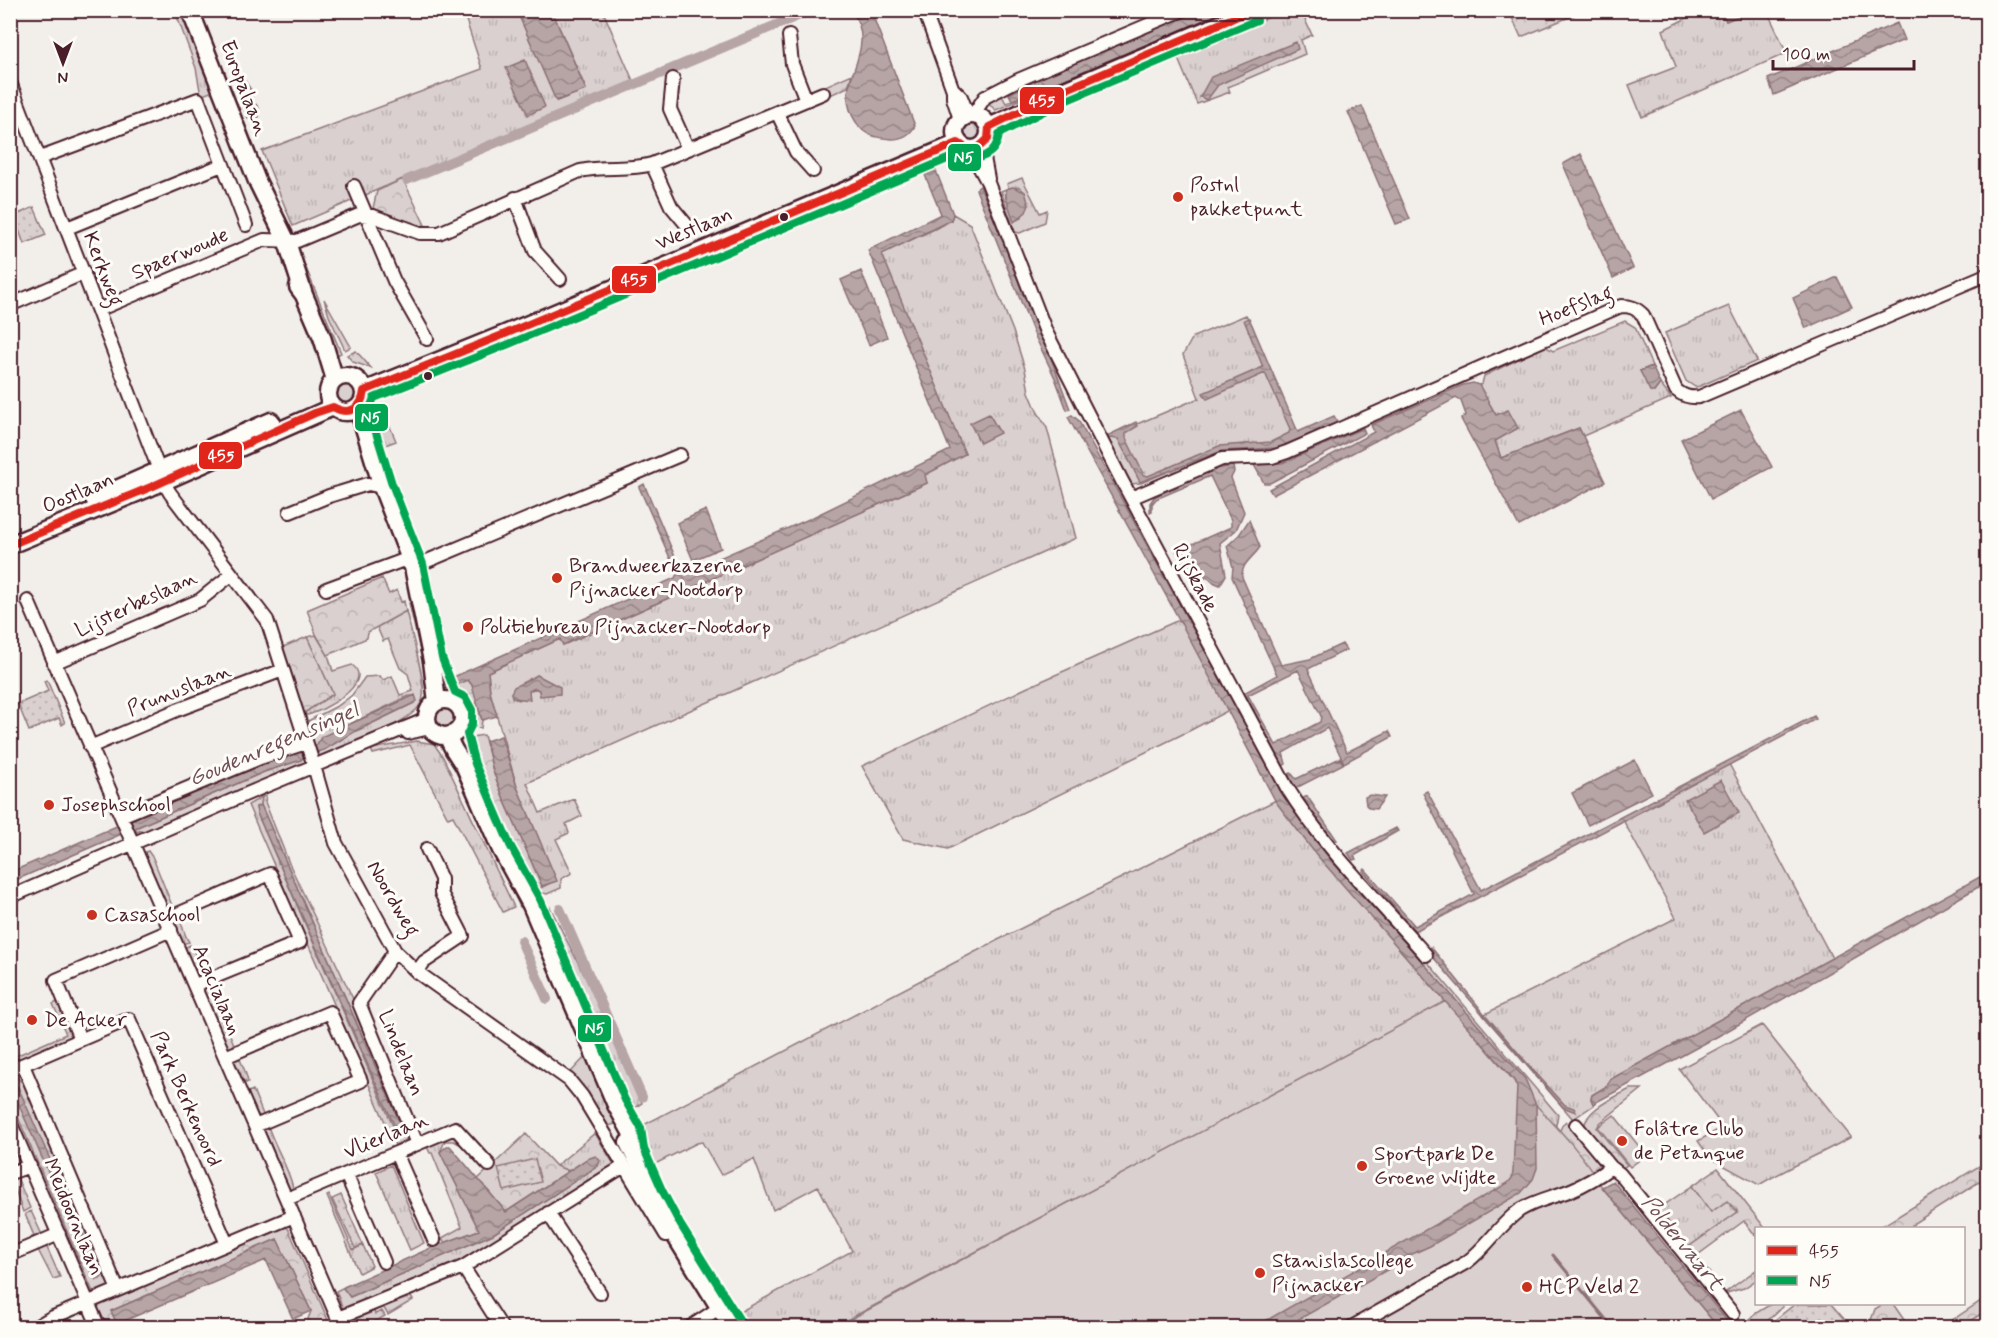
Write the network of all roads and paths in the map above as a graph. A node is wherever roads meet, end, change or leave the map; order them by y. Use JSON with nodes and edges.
{"nodes":[{"id":1,"x":190,"y":10,"type":"edge"},
{"id":2,"x":924,"y":10,"type":"edge"},
{"id":3,"x":1183,"y":10,"type":"edge"},
{"id":4,"x":1253,"y":10,"type":"edge"},
{"id":5,"x":789,"y":36,"type":"dead end"},
{"id":6,"x":673,"y":80,"type":"dead end"},
{"id":7,"x":10,"y":82,"type":"edge"},
{"id":8,"x":823,"y":93,"type":"dead end"},
{"id":9,"x":806,"y":100,"type":"junction"},
{"id":10,"x":777,"y":112,"type":"junction"},
{"id":11,"x":971,"y":130,"type":"junction"},
{"id":12,"x":688,"y":149,"type":"junction"},
{"id":13,"x":40,"y":158,"type":"junction"},
{"id":14,"x":652,"y":164,"type":"junction"},
{"id":15,"x":222,"y":165,"type":"junction"},
{"id":16,"x":813,"y":171,"type":"dead end"},
{"id":17,"x":354,"y":186,"type":"dead end"},
{"id":18,"x":515,"y":198,"type":"junction"},
{"id":19,"x":365,"y":215,"type":"junction"},
{"id":20,"x":246,"y":225,"type":"dead end"},
{"id":21,"x":67,"y":228,"type":"junction"},
{"id":22,"x":691,"y":230,"type":"dead end"},
{"id":23,"x":280,"y":240,"type":"junction"},
{"id":24,"x":84,"y":273,"type":"junction"},
{"id":25,"x":1988,"y":274,"type":"edge"},
{"id":26,"x":560,"y":279,"type":"dead end"},
{"id":27,"x":10,"y":305,"type":"edge"},
{"id":28,"x":98,"y":310,"type":"junction"},
{"id":29,"x":427,"y":339,"type":"dead end"},
{"id":30,"x":340,"y":378,"type":"junction"},
{"id":31,"x":362,"y":387,"type":"junction"},
{"id":32,"x":342,"y":406,"type":"junction"},
{"id":33,"x":680,"y":455,"type":"dead end"},
{"id":34,"x":161,"y":475,"type":"junction"},
{"id":35,"x":382,"y":487,"type":"junction"},
{"id":36,"x":1131,"y":498,"type":"junction"},
{"id":37,"x":290,"y":512,"type":"dead end"},
{"id":38,"x":10,"y":534,"type":"edge"},
{"id":39,"x":10,"y":545,"type":"edge"},
{"id":40,"x":409,"y":564,"type":"junction"},
{"id":41,"x":231,"y":575,"type":"junction"},
{"id":42,"x":326,"y":590,"type":"dead end"},
{"id":43,"x":28,"y":601,"type":"dead end"},
{"id":44,"x":54,"y":663,"type":"junction"},
{"id":45,"x":283,"y":670,"type":"junction"},
{"id":46,"x":442,"y":701,"type":"junction"},
{"id":47,"x":429,"y":723,"type":"junction"},
{"id":48,"x":452,"y":734,"type":"junction"},
{"id":49,"x":90,"y":747,"type":"junction"},
{"id":50,"x":310,"y":753,"type":"junction"},
{"id":51,"x":127,"y":828,"type":"junction"},
{"id":52,"x":427,"y":849,"type":"dead end"},
{"id":53,"x":10,"y":897,"type":"edge"},
{"id":54,"x":168,"y":924,"type":"junction"},
{"id":55,"x":394,"y":951,"type":"junction"},
{"id":56,"x":1426,"y":955,"type":"dead end"},
{"id":57,"x":417,"y":972,"type":"junction"},
{"id":58,"x":195,"y":985,"type":"junction"},
{"id":59,"x":81,"y":1039,"type":"junction"},
{"id":60,"x":225,"y":1057,"type":"junction"},
{"id":61,"x":23,"y":1065,"type":"junction"},
{"id":62,"x":10,"y":1070,"type":"edge"},
{"id":63,"x":10,"y":1122,"type":"edge"},
{"id":64,"x":1576,"y":1125,"type":"dead end"},
{"id":65,"x":255,"y":1126,"type":"junction"},
{"id":66,"x":417,"y":1144,"type":"junction"},
{"id":67,"x":396,"y":1153,"type":"junction"},
{"id":68,"x":489,"y":1165,"type":"dead end"},
{"id":69,"x":30,"y":1166,"type":"junction"},
{"id":70,"x":624,"y":1166,"type":"junction"},
{"id":71,"x":1611,"y":1167,"type":"junction"},
{"id":72,"x":10,"y":1173,"type":"edge"},
{"id":73,"x":346,"y":1174,"type":"junction"},
{"id":74,"x":287,"y":1199,"type":"junction"},
{"id":75,"x":548,"y":1213,"type":"junction"},
{"id":76,"x":294,"y":1216,"type":"junction"},
{"id":77,"x":59,"y":1234,"type":"junction"},
{"id":78,"x":434,"y":1240,"type":"dead end"},
{"id":79,"x":227,"y":1244,"type":"junction"},
{"id":80,"x":10,"y":1255,"type":"edge"},
{"id":81,"x":384,"y":1262,"type":"dead end"},
{"id":82,"x":463,"y":1267,"type":"junction"},
{"id":83,"x":118,"y":1290,"type":"junction"},
{"id":84,"x":600,"y":1293,"type":"dead end"},
{"id":85,"x":88,"y":1303,"type":"junction"},
{"id":86,"x":713,"y":1312,"type":"junction"},
{"id":87,"x":1733,"y":1314,"type":"dead end"},
{"id":88,"x":340,"y":1323,"type":"edge"},
{"id":89,"x":34,"y":1328,"type":"edge"},
{"id":90,"x":99,"y":1328,"type":"edge"},
{"id":91,"x":502,"y":1328,"type":"edge"},
{"id":92,"x":689,"y":1328,"type":"edge"},
{"id":93,"x":723,"y":1328,"type":"edge"},
{"id":94,"x":732,"y":1328,"type":"edge"},
{"id":95,"x":1350,"y":1328,"type":"edge"}],
"edges":[{"from":1,"to":23,"type":"main road","name":"Europalaan"},
{"from":2,"to":11,"type":"street","name":"Rijskade"},
{"from":3,"to":11,"type":"street"},
{"from":4,"to":11,"type":"main road","name":"Westlaan"},
{"from":5,"to":9,"type":"street"},
{"from":6,"to":12,"type":"street"},
{"from":7,"to":13,"type":"street","name":"Kerkweg"},
{"from":8,"to":9,"type":"street"},
{"from":9,"to":10,"type":"street"},
{"from":10,"to":12,"type":"street"},
{"from":10,"to":16,"type":"street"},
{"from":11,"to":31,"type":"main road","name":"Westlaan"},
{"from":11,"to":36,"type":"street","name":"Rijskade"},
{"from":12,"to":14,"type":"street"},
{"from":13,"to":15,"type":"street","name":"Spaerwoude"},
{"from":13,"to":21,"type":"street","name":"Kerkweg"},
{"from":14,"to":18,"type":"street"},
{"from":14,"to":22,"type":"street"},
{"from":15,"to":20,"type":"street","name":"Spaerwoude"},
{"from":15,"to":21,"type":"street"},
{"from":17,"to":19,"type":"street"},
{"from":18,"to":19,"type":"street"},
{"from":18,"to":26,"type":"street"},
{"from":19,"to":23,"type":"street","name":"Spaerwoude"},
{"from":19,"to":29,"type":"street"},
{"from":21,"to":24,"type":"street","name":"Kerkweg"},
{"from":23,"to":28,"type":"street","name":"Spaerwoude"},
{"from":23,"to":30,"type":"main road","name":"Europalaan"},
{"from":24,"to":27,"type":"street"},
{"from":24,"to":28,"type":"street","name":"Kerkweg"},
{"from":25,"to":36,"type":"street","name":"Hoefslag"},
{"from":28,"to":34,"type":"street","name":"Kerkweg"},
{"from":30,"to":31,"type":"main road"},
{"from":30,"to":32,"type":"main road"},
{"from":31,"to":32,"type":"main road"},
{"from":32,"to":34,"type":"main road"},
{"from":32,"to":35,"type":"main road"},
{"from":33,"to":40,"type":"street"},
{"from":34,"to":38,"type":"main road","name":"Oostlaan"},
{"from":34,"to":39,"type":"main road","name":"Oostlaan"},
{"from":34,"to":41,"type":"street","name":"Noordweg"},
{"from":35,"to":37,"type":"street"},
{"from":35,"to":40,"type":"main road"},
{"from":36,"to":56,"type":"street","name":"Rijskade"},
{"from":40,"to":42,"type":"street"},
{"from":40,"to":46,"type":"main road"},
{"from":41,"to":44,"type":"street","name":"Lijsterbeslaan"},
{"from":41,"to":45,"type":"street","name":"Noordweg"},
{"from":43,"to":44,"type":"street","name":"Acacialaan"},
{"from":44,"to":49,"type":"street","name":"Acacialaan"},
{"from":45,"to":49,"type":"street","name":"Prunuslaan"},
{"from":45,"to":50,"type":"street","name":"Noordweg"},
{"from":46,"to":47,"type":"main road"},
{"from":46,"to":48,"type":"main road"},
{"from":47,"to":48,"type":"main road"},
{"from":47,"to":50,"type":"street"},
{"from":48,"to":94,"type":"main road"},
{"from":49,"to":51,"type":"street","name":"Acacialaan"},
{"from":50,"to":51,"type":"street"},
{"from":50,"to":51,"type":"street"},
{"from":50,"to":55,"type":"street","name":"Noordweg"},
{"from":51,"to":53,"type":"street"},
{"from":51,"to":54,"type":"street","name":"Acacialaan"},
{"from":52,"to":57,"type":"street"},
{"from":54,"to":58,"type":"street","name":"Acacialaan"},
{"from":54,"to":58,"type":"street"},
{"from":54,"to":59,"type":"street"},
{"from":55,"to":57,"type":"street","name":"Noordweg"},
{"from":55,"to":66,"type":"street","name":"Lindelaan"},
{"from":57,"to":70,"type":"street","name":"Noordweg"},
{"from":58,"to":60,"type":"street","name":"Acacialaan"},
{"from":59,"to":61,"type":"street","name":"Park Berkenoord"},
{"from":59,"to":79,"type":"street","name":"Park Berkenoord"},
{"from":60,"to":65,"type":"street","name":"Acacialaan"},
{"from":60,"to":65,"type":"street"},
{"from":61,"to":62,"type":"street","name":"Park Berkenoord"},
{"from":61,"to":83,"type":"street"},
{"from":63,"to":69,"type":"street","name":"Meidoornlaan"},
{"from":64,"to":71,"type":"street"},
{"from":65,"to":74,"type":"street","name":"Acacialaan"},
{"from":66,"to":67,"type":"street","name":"Vlierlaan"},
{"from":66,"to":68,"type":"street","name":"Vlierlaan"},
{"from":67,"to":73,"type":"street","name":"Vlierlaan"},
{"from":67,"to":78,"type":"street"},
{"from":69,"to":72,"type":"street"},
{"from":69,"to":77,"type":"street","name":"Meidoornlaan"},
{"from":70,"to":75,"type":"street"},
{"from":70,"to":86,"type":"street","name":"Noordweg"},
{"from":71,"to":87,"type":"street"},
{"from":71,"to":95,"type":"street"},
{"from":73,"to":74,"type":"street","name":"Vlierlaan"},
{"from":73,"to":81,"type":"street"},
{"from":74,"to":76,"type":"street","name":"Acacialaan"},
{"from":75,"to":82,"type":"street"},
{"from":75,"to":84,"type":"street"},
{"from":76,"to":79,"type":"street"},
{"from":76,"to":88,"type":"street","name":"Acacialaan"},
{"from":77,"to":80,"type":"street"},
{"from":77,"to":85,"type":"street","name":"Meidoornlaan"},
{"from":79,"to":83,"type":"street"},
{"from":82,"to":88,"type":"street"},
{"from":82,"to":91,"type":"street"},
{"from":83,"to":85,"type":"street"},
{"from":85,"to":89,"type":"street"},
{"from":85,"to":90,"type":"street","name":"Meidoornlaan"},
{"from":86,"to":92,"type":"street"},
{"from":86,"to":93,"type":"street","name":"Noordweg"}]}
